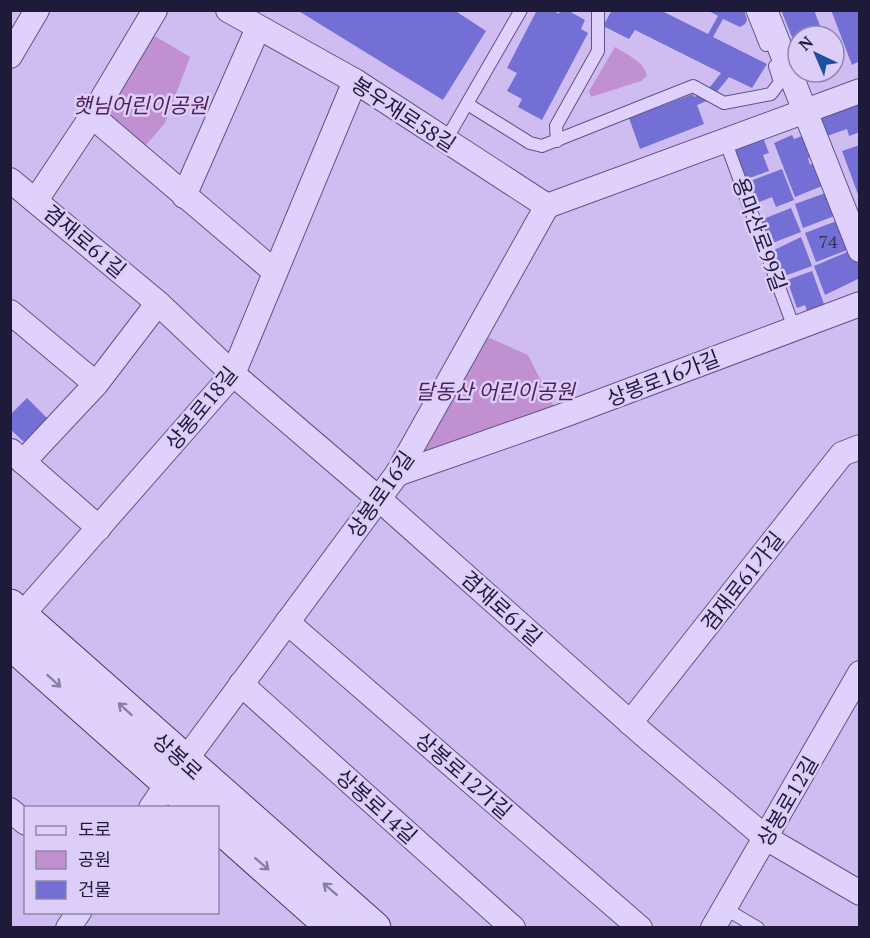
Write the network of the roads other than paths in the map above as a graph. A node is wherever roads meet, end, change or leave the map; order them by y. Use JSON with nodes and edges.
{"nodes":[{"id":1,"x":37,"y":10,"type":"edge"},
{"id":2,"x":155,"y":10,"type":"edge"},
{"id":3,"x":228,"y":10,"type":"edge"},
{"id":4,"x":521,"y":10,"type":"edge"},
{"id":5,"x":598,"y":10,"type":"edge"},
{"id":6,"x":752,"y":10,"type":"edge"},
{"id":7,"x":765,"y":10,"type":"edge"},
{"id":8,"x":258,"y":28,"type":"junction"},
{"id":9,"x":10,"y":56,"type":"edge"},
{"id":10,"x":355,"y":81,"type":"junction"},
{"id":11,"x":860,"y":91,"type":"edge"},
{"id":12,"x":469,"y":105,"type":"junction"},
{"id":13,"x":805,"y":110,"type":"junction"},
{"id":14,"x":92,"y":116,"type":"junction"},
{"id":15,"x":446,"y":140,"type":"junction"},
{"id":16,"x":725,"y":140,"type":"junction"},
{"id":17,"x":557,"y":141,"type":"junction"},
{"id":18,"x":10,"y":180,"type":"edge"},
{"id":19,"x":184,"y":196,"type":"junction"},
{"id":20,"x":36,"y":200,"type":"junction"},
{"id":21,"x":547,"y":206,"type":"junction"},
{"id":22,"x":853,"y":213,"type":"edge"},
{"id":23,"x":860,"y":250,"type":"edge"},
{"id":24,"x":276,"y":272,"type":"junction"},
{"id":25,"x":158,"y":303,"type":"junction"},
{"id":26,"x":860,"y":304,"type":"edge"},
{"id":27,"x":10,"y":312,"type":"edge"},
{"id":28,"x":794,"y":328,"type":"junction"},
{"id":29,"x":233,"y":374,"type":"junction"},
{"id":30,"x":96,"y":384,"type":"junction"},
{"id":31,"x":860,"y":447,"type":"edge"},
{"id":32,"x":17,"y":456,"type":"edge"},
{"id":33,"x":397,"y":474,"type":"junction"},
{"id":34,"x":379,"y":499,"type":"junction"},
{"id":35,"x":99,"y":528,"type":"junction"},
{"id":36,"x":14,"y":621,"type":"edge"},
{"id":37,"x":287,"y":622,"type":"junction"},
{"id":38,"x":860,"y":673,"type":"edge"},
{"id":39,"x":241,"y":684,"type":"junction"},
{"id":40,"x":630,"y":723,"type":"junction"},
{"id":41,"x":168,"y":784,"type":"edge"},
{"id":42,"x":196,"y":806,"type":"edge"},
{"id":43,"x":200,"y":806,"type":"edge"},
{"id":44,"x":10,"y":810,"type":"edge"},
{"id":45,"x":219,"y":819,"type":"edge"},
{"id":46,"x":24,"y":821,"type":"edge"},
{"id":47,"x":219,"y":826,"type":"edge"},
{"id":48,"x":766,"y":838,"type":"junction"},
{"id":49,"x":860,"y":893,"type":"edge"},
{"id":50,"x":78,"y":914,"type":"edge"},
{"id":51,"x":719,"y":918,"type":"edge"},
{"id":52,"x":68,"y":927,"type":"edge"},
{"id":53,"x":334,"y":927,"type":"edge"},
{"id":54,"x":374,"y":927,"type":"edge"},
{"id":55,"x":513,"y":927,"type":"edge"},
{"id":56,"x":640,"y":927,"type":"edge"},
{"id":57,"x":758,"y":927,"type":"edge"}],
"edges":[{"from":1,"to":9,"type":"street"},
{"from":2,"to":14,"type":"street"},
{"from":3,"to":8,"type":"street","name":"봉우재로58길"},
{"from":4,"to":12,"type":"lane"},
{"from":5,"to":17,"type":"lane"},
{"from":6,"to":17,"type":"lane"},
{"from":7,"to":13,"type":"street"},
{"from":8,"to":10,"type":"street","name":"봉우재로58길"},
{"from":8,"to":19,"type":"street"},
{"from":10,"to":15,"type":"street","name":"봉우재로58길"},
{"from":10,"to":24,"type":"street","name":"상봉로18길"},
{"from":11,"to":13,"type":"street"},
{"from":12,"to":15,"type":"lane"},
{"from":12,"to":17,"type":"lane"},
{"from":13,"to":16,"type":"street"},
{"from":13,"to":22,"type":"street"},
{"from":14,"to":19,"type":"street"},
{"from":14,"to":20,"type":"street"},
{"from":15,"to":21,"type":"street","name":"봉우재로58길"},
{"from":16,"to":21,"type":"street"},
{"from":16,"to":28,"type":"lane","name":"용마산로99길"},
{"from":18,"to":20,"type":"street","name":"겸재로61길"},
{"from":19,"to":24,"type":"street"},
{"from":20,"to":25,"type":"street","name":"겸재로61길"},
{"from":21,"to":33,"type":"street","name":"상봉로16길"},
{"from":22,"to":23,"type":"street"},
{"from":24,"to":29,"type":"street","name":"상봉로18길"},
{"from":25,"to":29,"type":"street","name":"겸재로61길"},
{"from":25,"to":30,"type":"street"},
{"from":26,"to":28,"type":"street","name":"상봉로16가길"},
{"from":27,"to":30,"type":"street"},
{"from":28,"to":33,"type":"street","name":"상봉로16가길"},
{"from":29,"to":34,"type":"street","name":"겸재로61길"},
{"from":29,"to":35,"type":"street","name":"상봉로18길"},
{"from":30,"to":32,"type":"street"},
{"from":31,"to":40,"type":"street","name":"겸재로61가길"},
{"from":32,"to":35,"type":"street"},
{"from":33,"to":34,"type":"street","name":"상봉로16길"},
{"from":34,"to":37,"type":"street","name":"상봉로16길"},
{"from":34,"to":40,"type":"street","name":"겸재로61길"},
{"from":35,"to":36,"type":"street","name":"상봉로18길"},
{"from":36,"to":41,"type":"main road","name":"상봉로"},
{"from":37,"to":39,"type":"street","name":"상봉로16길"},
{"from":37,"to":56,"type":"street","name":"상봉로12가길"},
{"from":38,"to":48,"type":"street","name":"상봉로12길"},
{"from":39,"to":41,"type":"street","name":"상봉로16길"},
{"from":39,"to":55,"type":"street","name":"상봉로14길"},
{"from":40,"to":48,"type":"street","name":"겸재로61길"},
{"from":41,"to":42,"type":"main road","name":"상봉로"},
{"from":43,"to":41,"type":"main road","name":"상봉로","one_way":true},
{"from":44,"to":46,"type":"street"},
{"from":54,"to":45,"type":"main road","name":"상봉로","one_way":true},
{"from":47,"to":53,"type":"main road","one_way":true},
{"from":48,"to":49,"type":"street","name":"겸재로61길"},
{"from":48,"to":51,"type":"street","name":"상봉로12길"},
{"from":50,"to":52,"type":"street"},
{"from":51,"to":57,"type":"lane"}]}
